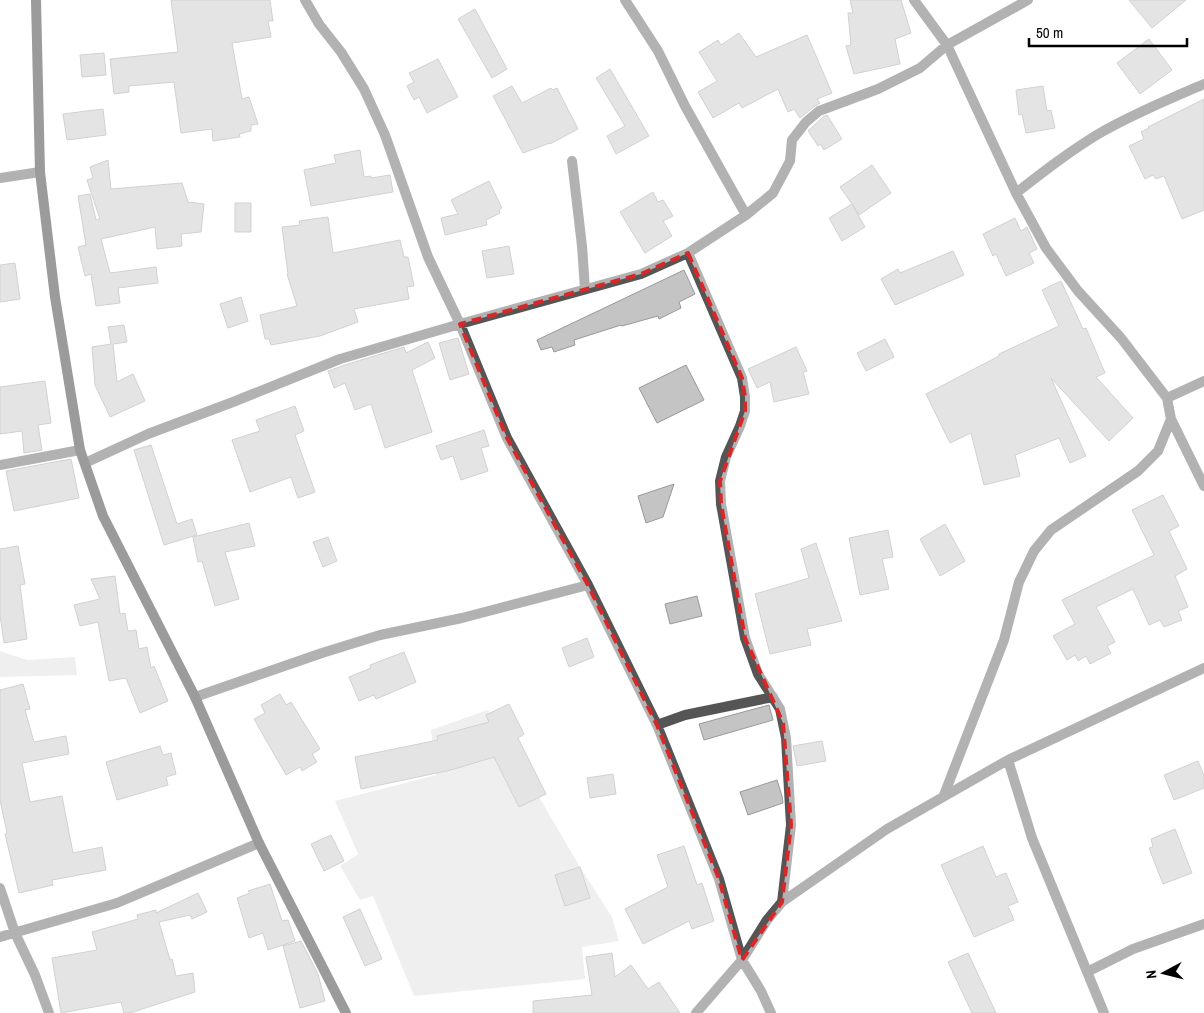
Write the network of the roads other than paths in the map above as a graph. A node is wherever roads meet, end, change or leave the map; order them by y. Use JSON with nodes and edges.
{"nodes":[{"id":1,"x":36,"y":0,"type":"edge"},
{"id":2,"x":305,"y":0,"type":"edge"},
{"id":3,"x":625,"y":0,"type":"edge"},
{"id":4,"x":914,"y":0,"type":"edge"},
{"id":5,"x":1028,"y":0,"type":"edge"},
{"id":6,"x":947,"y":45,"type":"junction"},
{"id":7,"x":1204,"y":84,"type":"edge"},
{"id":8,"x":572,"y":161,"type":"dead end"},
{"id":9,"x":40,"y":172,"type":"junction"},
{"id":10,"x":0,"y":178,"type":"edge"},
{"id":11,"x":1016,"y":193,"type":"junction"},
{"id":12,"x":746,"y":216,"type":"junction"},
{"id":13,"x":688,"y":253,"type":"junction"},
{"id":14,"x":585,"y":289,"type":"junction"},
{"id":15,"x":460,"y":324,"type":"junction"},
{"id":16,"x":1204,"y":381,"type":"edge"},
{"id":17,"x":1167,"y":398,"type":"junction"},
{"id":18,"x":1171,"y":420,"type":"junction"},
{"id":19,"x":80,"y":450,"type":"junction"},
{"id":20,"x":85,"y":463,"type":"junction"},
{"id":21,"x":0,"y":464,"type":"edge"},
{"id":22,"x":1204,"y":486,"type":"edge"},
{"id":23,"x":588,"y":585,"type":"junction"},
{"id":24,"x":1204,"y":668,"type":"edge"},
{"id":25,"x":195,"y":697,"type":"junction"},
{"id":26,"x":774,"y":697,"type":"junction"},
{"id":27,"x":657,"y":725,"type":"junction"},
{"id":28,"x":1008,"y":760,"type":"junction"},
{"id":29,"x":944,"y":795,"type":"junction"},
{"id":30,"x":259,"y":844,"type":"junction"},
{"id":31,"x":0,"y":888,"type":"edge"},
{"id":32,"x":782,"y":902,"type":"junction"},
{"id":33,"x":1204,"y":924,"type":"edge"},
{"id":34,"x":15,"y":933,"type":"junction"},
{"id":35,"x":0,"y":937,"type":"edge"},
{"id":36,"x":742,"y":960,"type":"junction"},
{"id":37,"x":1087,"y":972,"type":"junction"},
{"id":38,"x":49,"y":1013,"type":"edge"},
{"id":39,"x":346,"y":1013,"type":"edge"},
{"id":40,"x":696,"y":1013,"type":"edge"},
{"id":41,"x":772,"y":1013,"type":"edge"},
{"id":42,"x":1104,"y":1013,"type":"edge"}],
"edges":[{"from":1,"to":9,"type":"street"},
{"from":2,"to":15,"type":"street"},
{"from":3,"to":12,"type":"street"},
{"from":4,"to":6,"type":"street"},
{"from":5,"to":6,"type":"street"},
{"from":6,"to":11,"type":"street"},
{"from":6,"to":12,"type":"street"},
{"from":7,"to":11,"type":"street"},
{"from":8,"to":14,"type":"street"},
{"from":9,"to":10,"type":"street"},
{"from":9,"to":19,"type":"street"},
{"from":11,"to":17,"type":"street"},
{"from":12,"to":13,"type":"street"},
{"from":13,"to":14,"type":"street"},
{"from":13,"to":26,"type":"street"},
{"from":14,"to":15,"type":"street"},
{"from":15,"to":20,"type":"street"},
{"from":15,"to":23,"type":"street"},
{"from":16,"to":17,"type":"street"},
{"from":17,"to":18,"type":"street"},
{"from":18,"to":22,"type":"street"},
{"from":18,"to":29,"type":"street"},
{"from":19,"to":20,"type":"street"},
{"from":19,"to":21,"type":"street"},
{"from":20,"to":25,"type":"street"},
{"from":23,"to":25,"type":"street"},
{"from":23,"to":27,"type":"street"},
{"from":24,"to":28,"type":"street"},
{"from":25,"to":30,"type":"street"},
{"from":26,"to":27,"type":"street"},
{"from":26,"to":32,"type":"street"},
{"from":27,"to":36,"type":"street"},
{"from":28,"to":29,"type":"street"},
{"from":28,"to":37,"type":"street"},
{"from":29,"to":32,"type":"street"},
{"from":30,"to":34,"type":"street"},
{"from":30,"to":39,"type":"street"},
{"from":31,"to":34,"type":"street"},
{"from":32,"to":36,"type":"street"},
{"from":33,"to":37,"type":"street"},
{"from":34,"to":35,"type":"street"},
{"from":34,"to":38,"type":"street"},
{"from":36,"to":40,"type":"street"},
{"from":36,"to":41,"type":"street"},
{"from":37,"to":42,"type":"street"}]}
